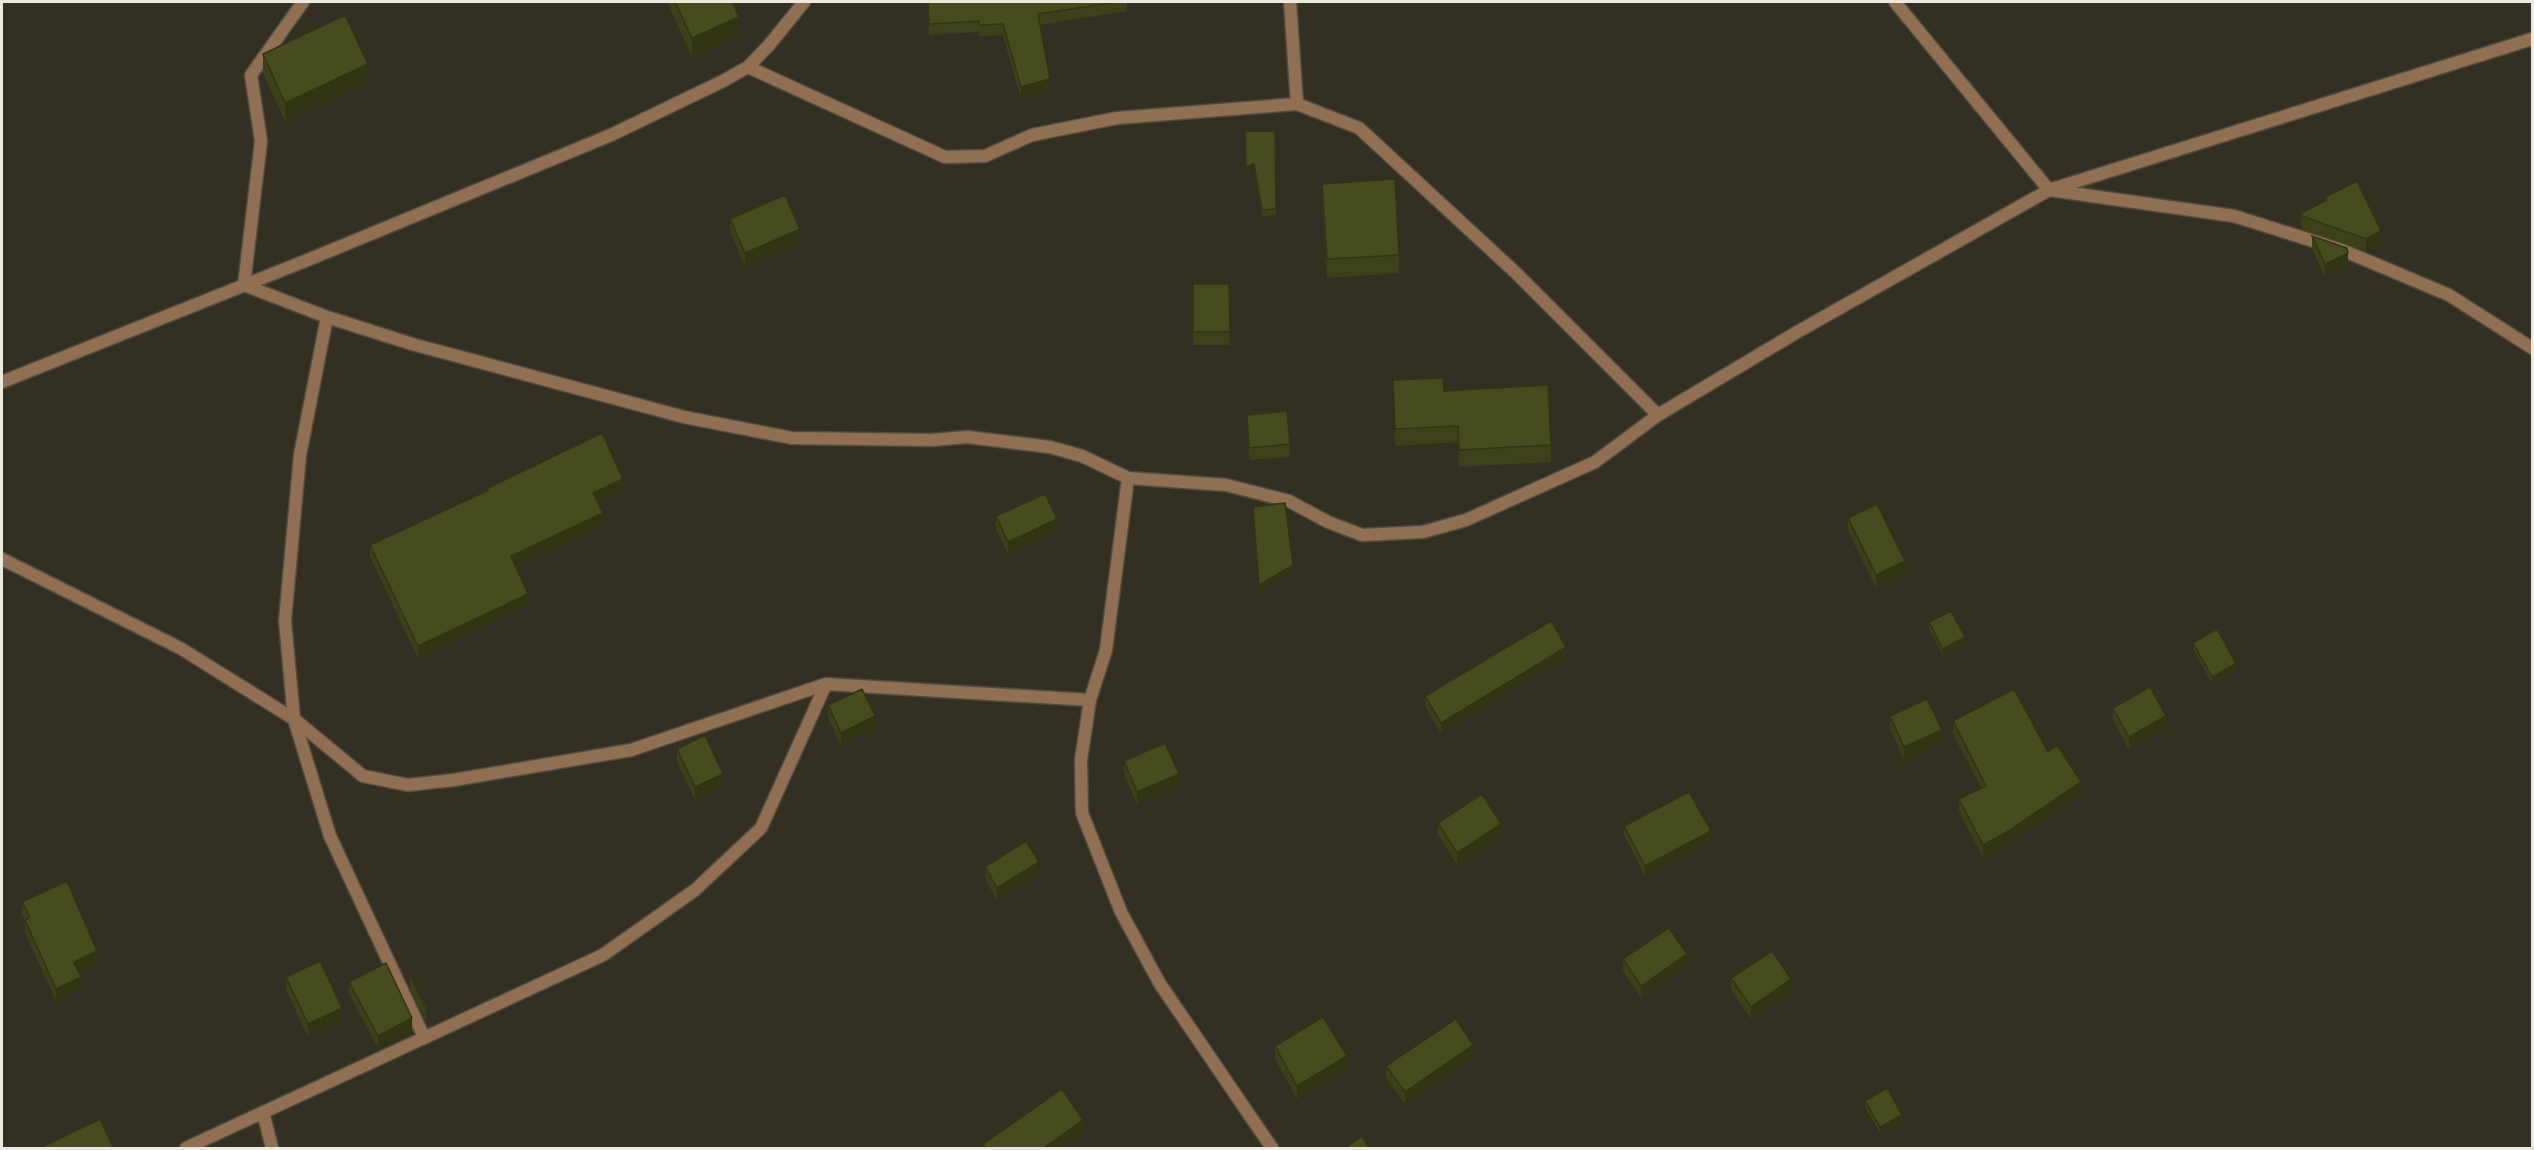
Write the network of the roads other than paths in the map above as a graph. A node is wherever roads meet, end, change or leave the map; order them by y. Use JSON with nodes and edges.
{"nodes":[{"id":1,"x":303,"y":2,"type":"edge"},
{"id":2,"x":804,"y":2,"type":"edge"},
{"id":3,"x":1290,"y":2,"type":"edge"},
{"id":4,"x":1895,"y":2,"type":"edge"},
{"id":5,"x":2532,"y":39,"type":"edge"},
{"id":6,"x":748,"y":67,"type":"junction"},
{"id":7,"x":1297,"y":104,"type":"junction"},
{"id":8,"x":2049,"y":190,"type":"junction"},
{"id":9,"x":244,"y":285,"type":"junction"},
{"id":10,"x":327,"y":317,"type":"junction"},
{"id":11,"x":2532,"y":348,"type":"edge"},
{"id":12,"x":2,"y":381,"type":"edge"},
{"id":13,"x":1658,"y":415,"type":"junction"},
{"id":14,"x":1128,"y":478,"type":"junction"},
{"id":15,"x":2,"y":559,"type":"edge"},
{"id":16,"x":826,"y":684,"type":"junction"},
{"id":17,"x":1090,"y":700,"type":"junction"},
{"id":18,"x":294,"y":718,"type":"junction"},
{"id":19,"x":424,"y":1037,"type":"junction"},
{"id":20,"x":263,"y":1112,"type":"junction"},
{"id":21,"x":186,"y":1149,"type":"edge"},
{"id":22,"x":272,"y":1149,"type":"edge"},
{"id":23,"x":1272,"y":1149,"type":"edge"}],
"edges":[{"from":1,"to":9,"type":"street"},
{"from":2,"to":6,"type":"street"},
{"from":3,"to":7,"type":"street"},
{"from":4,"to":8,"type":"street"},
{"from":5,"to":8,"type":"street"},
{"from":6,"to":7,"type":"street"},
{"from":6,"to":9,"type":"street"},
{"from":7,"to":13,"type":"street"},
{"from":8,"to":11,"type":"street"},
{"from":8,"to":13,"type":"street"},
{"from":9,"to":10,"type":"street"},
{"from":9,"to":12,"type":"street"},
{"from":10,"to":14,"type":"street"},
{"from":10,"to":18,"type":"street"},
{"from":13,"to":14,"type":"street"},
{"from":14,"to":17,"type":"street"},
{"from":15,"to":18,"type":"street"},
{"from":16,"to":17,"type":"street"},
{"from":16,"to":18,"type":"street"},
{"from":16,"to":19,"type":"street"},
{"from":17,"to":23,"type":"street"},
{"from":18,"to":19,"type":"street"},
{"from":19,"to":20,"type":"street"},
{"from":20,"to":21,"type":"street"},
{"from":20,"to":22,"type":"street"}]}
